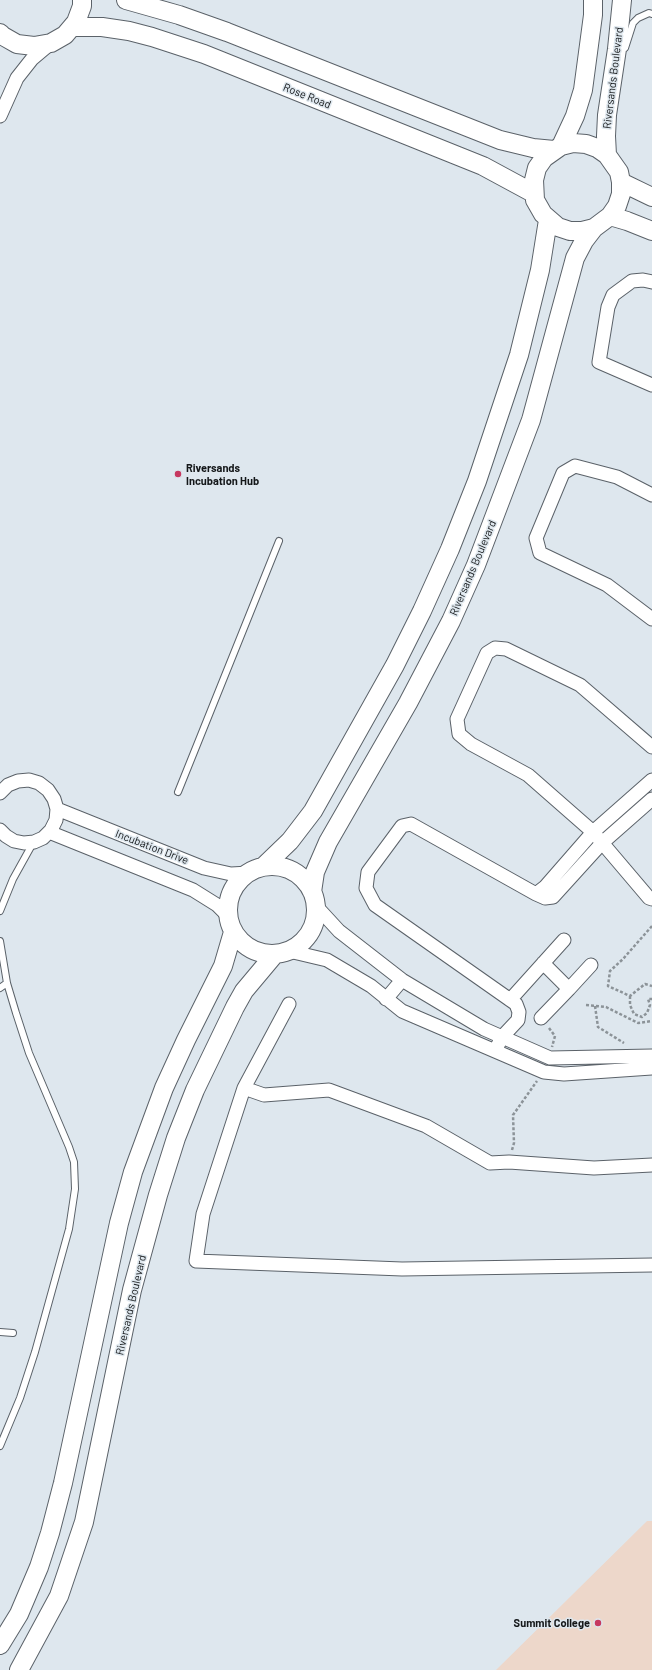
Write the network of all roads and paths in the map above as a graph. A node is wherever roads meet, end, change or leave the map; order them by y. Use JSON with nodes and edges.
{"nodes":[{"id":1,"x":82,"y":0,"type":"edge"},
{"id":2,"x":126,"y":0,"type":"edge"},
{"id":3,"x":593,"y":0,"type":"edge"},
{"id":4,"x":622,"y":0,"type":"edge"},
{"id":5,"x":652,"y":14,"type":"edge"},
{"id":6,"x":72,"y":27,"type":"junction"},
{"id":7,"x":0,"y":33,"type":"edge"},
{"id":8,"x":51,"y":43,"type":"junction"},
{"id":9,"x":611,"y":88,"type":"junction"},
{"id":10,"x":0,"y":116,"type":"edge"},
{"id":11,"x":558,"y":148,"type":"junction"},
{"id":12,"x":607,"y":155,"type":"junction"},
{"id":13,"x":621,"y":182,"type":"junction"},
{"id":14,"x":533,"y":193,"type":"junction"},
{"id":15,"x":652,"y":197,"type":"edge"},
{"id":16,"x":610,"y":216,"type":"junction"},
{"id":17,"x":548,"y":220,"type":"junction"},
{"id":18,"x":594,"y":228,"type":"junction"},
{"id":19,"x":652,"y":230,"type":"edge"},
{"id":20,"x":652,"y":282,"type":"edge"},
{"id":21,"x":652,"y":385,"type":"edge"},
{"id":22,"x":652,"y":495,"type":"edge"},
{"id":23,"x":279,"y":541,"type":"dead end"},
{"id":24,"x":652,"y":619,"type":"edge"},
{"id":25,"x":652,"y":747,"type":"edge"},
{"id":26,"x":652,"y":780,"type":"edge"},
{"id":27,"x":3,"y":787,"type":"edge"},
{"id":28,"x":178,"y":792,"type":"dead end"},
{"id":29,"x":652,"y":799,"type":"edge"},
{"id":30,"x":57,"y":809,"type":"junction"},
{"id":31,"x":0,"y":830,"type":"edge"},
{"id":32,"x":49,"y":832,"type":"junction"},
{"id":33,"x":593,"y":832,"type":"junction"},
{"id":34,"x":34,"y":842,"type":"junction"},
{"id":35,"x":602,"y":843,"type":"junction"},
{"id":36,"x":256,"y":870,"type":"junction"},
{"id":37,"x":536,"y":894,"type":"junction"},
{"id":38,"x":314,"y":899,"type":"junction"},
{"id":39,"x":652,"y":899,"type":"edge"},
{"id":40,"x":0,"y":910,"type":"edge"},
{"id":41,"x":231,"y":924,"type":"junction"},
{"id":42,"x":652,"y":926,"type":"edge"},
{"id":43,"x":564,"y":940,"type":"dead end"},
{"id":44,"x":0,"y":941,"type":"edge"},
{"id":45,"x":282,"y":952,"type":"junction"},
{"id":46,"x":543,"y":963,"type":"junction"},
{"id":47,"x":591,"y":965,"type":"dead end"},
{"id":48,"x":402,"y":980,"type":"junction"},
{"id":49,"x":7,"y":983,"type":"junction"},
{"id":50,"x":652,"y":986,"type":"edge"},
{"id":51,"x":0,"y":988,"type":"edge"},
{"id":52,"x":569,"y":989,"type":"junction"},
{"id":53,"x":630,"y":996,"type":"junction"},
{"id":54,"x":386,"y":999,"type":"junction"},
{"id":55,"x":652,"y":999,"type":"edge"},
{"id":56,"x":510,"y":1000,"type":"junction"},
{"id":57,"x":289,"y":1004,"type":"dead end"},
{"id":58,"x":586,"y":1005,"type":"dead end"},
{"id":59,"x":595,"y":1006,"type":"junction"},
{"id":60,"x":541,"y":1018,"type":"joint"},
{"id":61,"x":652,"y":1021,"type":"edge"},
{"id":62,"x":502,"y":1037,"type":"junction"},
{"id":63,"x":631,"y":1043,"type":"dead end"},
{"id":64,"x":495,"y":1051,"type":"junction"},
{"id":65,"x":652,"y":1056,"type":"edge"},
{"id":66,"x":550,"y":1058,"type":"junction"},
{"id":67,"x":652,"y":1068,"type":"edge"},
{"id":68,"x":544,"y":1072,"type":"junction"},
{"id":69,"x":244,"y":1088,"type":"junction"},
{"id":70,"x":509,"y":1162,"type":"junction"},
{"id":71,"x":652,"y":1165,"type":"edge"},
{"id":72,"x":652,"y":1265,"type":"edge"},
{"id":73,"x":0,"y":1332,"type":"edge"},
{"id":74,"x":13,"y":1334,"type":"dead end"},
{"id":75,"x":0,"y":1446,"type":"edge"},
{"id":76,"x":0,"y":1646,"type":"edge"},
{"id":77,"x":19,"y":1670,"type":"edge"}],
"edges":[{"from":1,"to":6,"type":"street"},
{"from":2,"to":11,"type":"street"},
{"from":3,"to":11,"type":"street"},
{"from":4,"to":9,"type":"street","name":"Riversands Boulevard"},
{"from":5,"to":9,"type":"lane"},
{"from":6,"to":8,"type":"street"},
{"from":6,"to":14,"type":"street","name":"Rose Road"},
{"from":7,"to":8,"type":"street"},
{"from":8,"to":10,"type":"street"},
{"from":9,"to":12,"type":"street","name":"Riversands Boulevard"},
{"from":11,"to":12,"type":"street"},
{"from":11,"to":14,"type":"street"},
{"from":12,"to":13,"type":"street"},
{"from":13,"to":15,"type":"street"},
{"from":13,"to":16,"type":"street"},
{"from":14,"to":17,"type":"street"},
{"from":16,"to":18,"type":"street"},
{"from":16,"to":19,"type":"street"},
{"from":17,"to":18,"type":"street"},
{"from":17,"to":36,"type":"street"},
{"from":18,"to":38,"type":"street","name":"Riversands Boulevard"},
{"from":20,"to":21,"type":"street"},
{"from":22,"to":24,"type":"street"},
{"from":23,"to":28,"type":"lane"},
{"from":25,"to":33,"type":"street"},
{"from":26,"to":33,"type":"street"},
{"from":27,"to":30,"type":"street"},
{"from":29,"to":35,"type":"street"},
{"from":30,"to":32,"type":"street"},
{"from":30,"to":36,"type":"street","name":"Incubation Drive"},
{"from":31,"to":34,"type":"street"},
{"from":32,"to":34,"type":"street"},
{"from":32,"to":41,"type":"street"},
{"from":33,"to":35,"type":"street"},
{"from":33,"to":37,"type":"street"},
{"from":34,"to":40,"type":"lane"},
{"from":35,"to":37,"type":"street"},
{"from":35,"to":39,"type":"street"},
{"from":36,"to":38,"type":"street"},
{"from":36,"to":41,"type":"street"},
{"from":37,"to":56,"type":"street"},
{"from":38,"to":45,"type":"street"},
{"from":38,"to":48,"type":"street"},
{"from":41,"to":45,"type":"street"},
{"from":41,"to":76,"type":"street"},
{"from":42,"to":53,"type":"path"},
{"from":43,"to":46,"type":"street"},
{"from":44,"to":49,"type":"lane"},
{"from":45,"to":54,"type":"street"},
{"from":45,"to":77,"type":"street","name":"Riversands Boulevard"},
{"from":46,"to":52,"type":"street"},
{"from":46,"to":56,"type":"street"},
{"from":47,"to":52,"type":"street"},
{"from":48,"to":54,"type":"street"},
{"from":48,"to":62,"type":"street"},
{"from":49,"to":51,"type":"lane"},
{"from":49,"to":75,"type":"lane"},
{"from":50,"to":53,"type":"path"},
{"from":52,"to":60,"type":"street"},
{"from":53,"to":55,"type":"path"},
{"from":54,"to":64,"type":"street"},
{"from":56,"to":62,"type":"street"},
{"from":57,"to":69,"type":"street"},
{"from":58,"to":59,"type":"path"},
{"from":59,"to":61,"type":"path"},
{"from":59,"to":63,"type":"path"},
{"from":60,"to":66,"type":"path"},
{"from":62,"to":64,"type":"street"},
{"from":62,"to":66,"type":"street"},
{"from":64,"to":68,"type":"street"},
{"from":65,"to":66,"type":"street"},
{"from":67,"to":68,"type":"street"},
{"from":68,"to":70,"type":"path"},
{"from":69,"to":70,"type":"street"},
{"from":69,"to":72,"type":"street"},
{"from":70,"to":71,"type":"street"},
{"from":73,"to":74,"type":"lane"}]}
